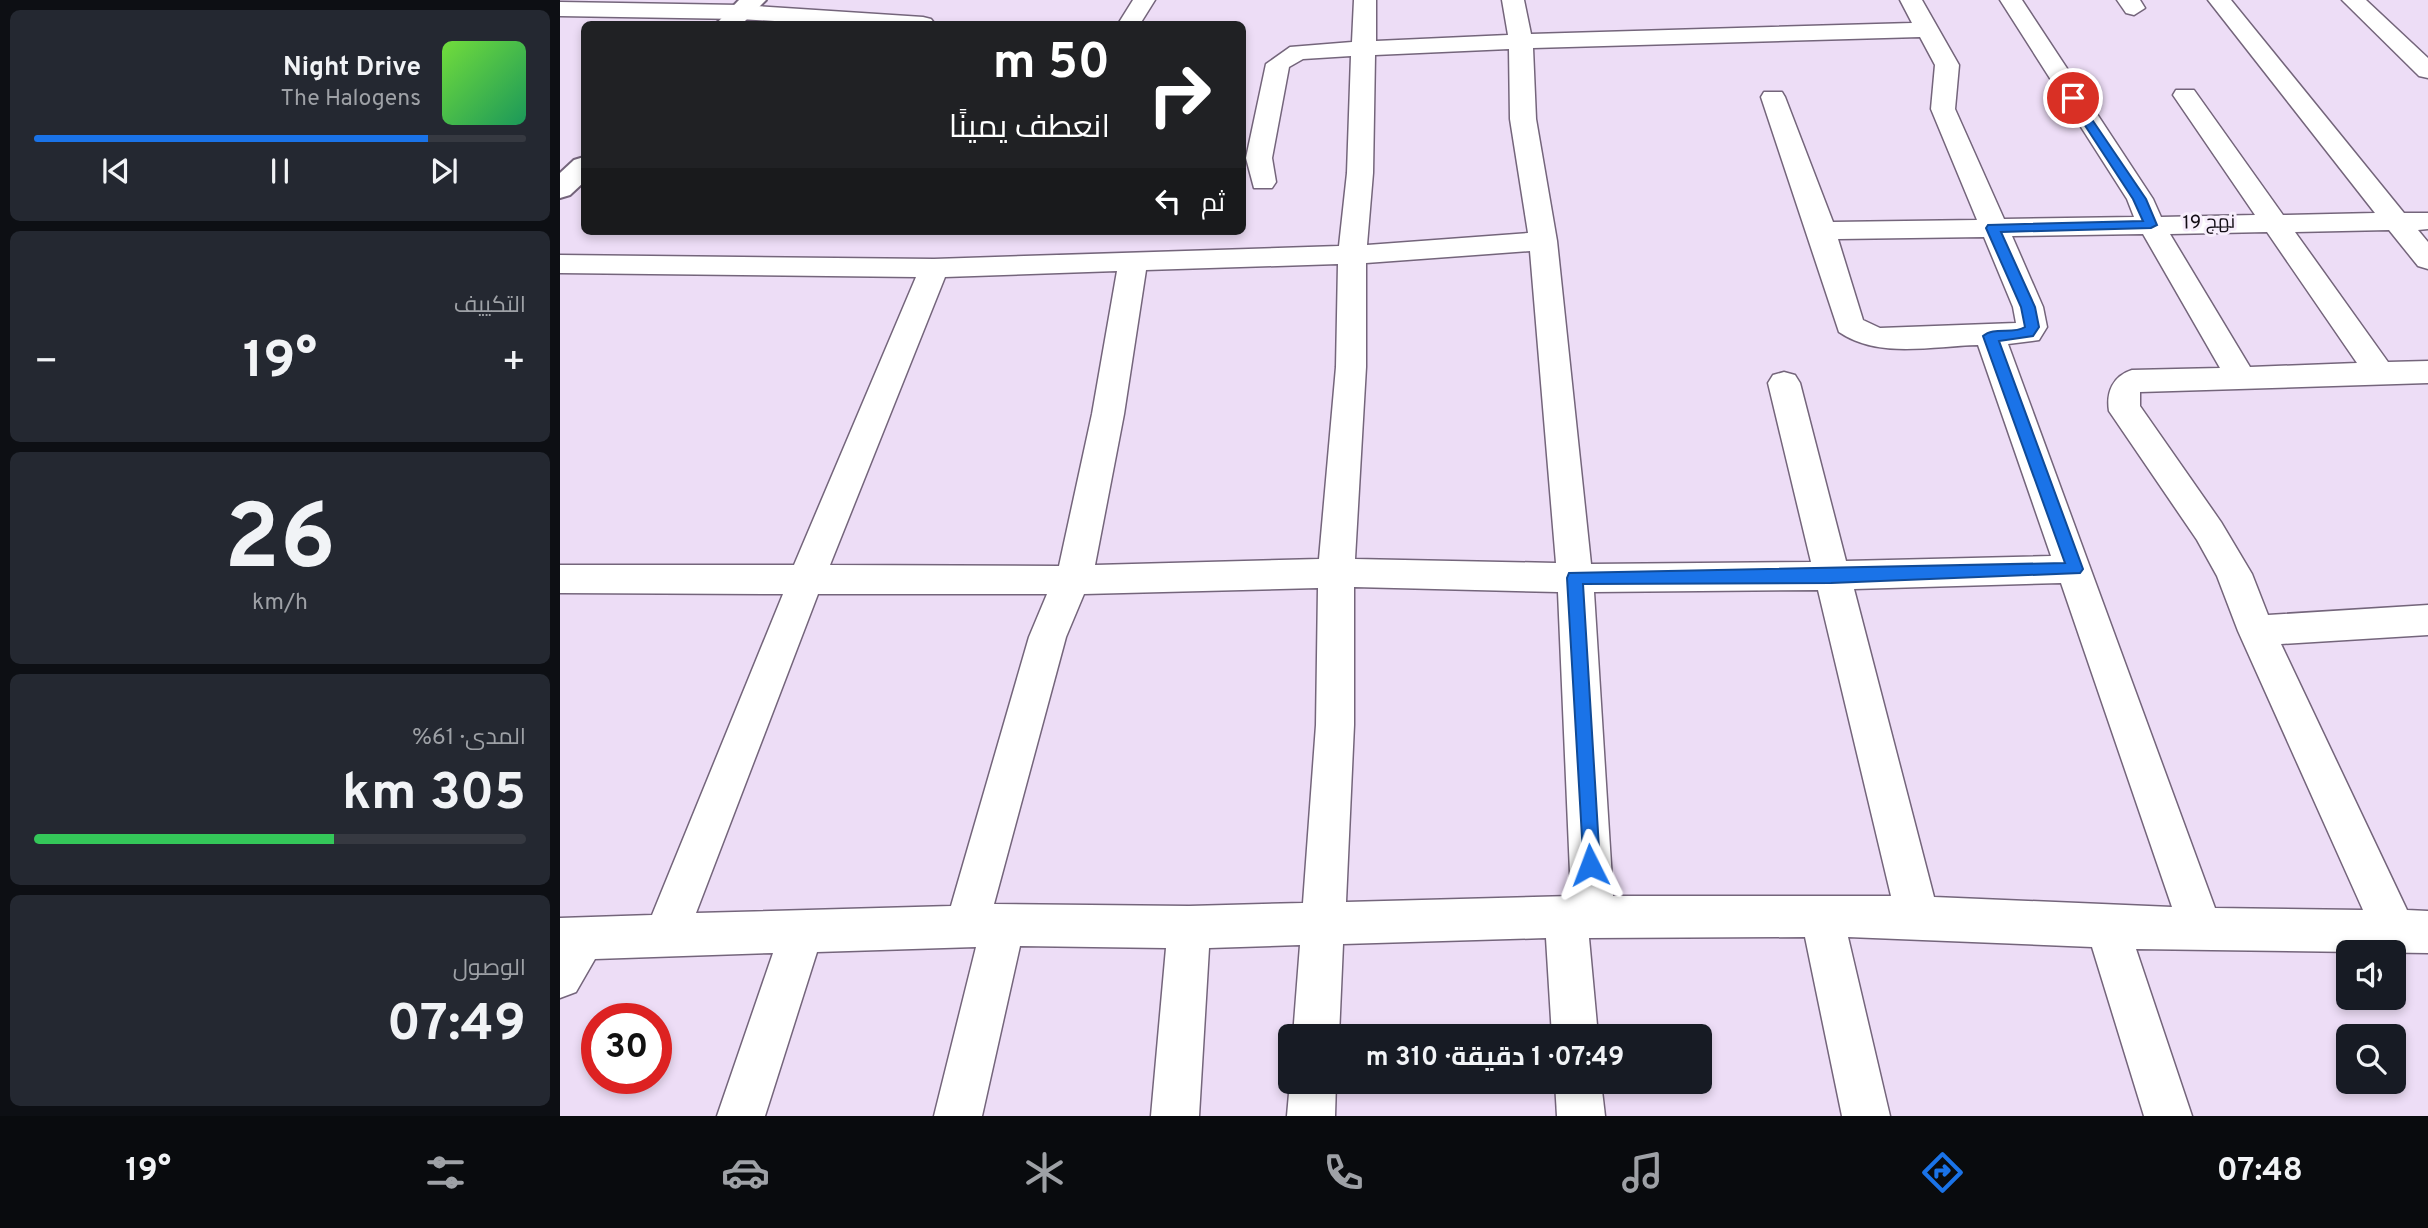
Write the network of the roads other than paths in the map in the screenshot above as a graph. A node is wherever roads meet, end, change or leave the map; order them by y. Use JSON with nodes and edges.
{"nodes":[{"id":1,"x":885,"y":0,"type":"edge"},
{"id":2,"x":1144,"y":0,"type":"edge"},
{"id":3,"x":1365,"y":0,"type":"edge"},
{"id":4,"x":1513,"y":0,"type":"edge"},
{"id":5,"x":1911,"y":0,"type":"edge"},
{"id":6,"x":2011,"y":0,"type":"edge"},
{"id":7,"x":2219,"y":0,"type":"edge"},
{"id":8,"x":2353,"y":0,"type":"edge"},
{"id":9,"x":560,"y":9,"type":"edge"},
{"id":10,"x":741,"y":12,"type":"edge"},
{"id":11,"x":854,"y":21,"type":"edge"},
{"id":12,"x":867,"y":21,"type":"edge"},
{"id":13,"x":1131,"y":21,"type":"edge"},
{"id":14,"x":1927,"y":30,"type":"junction"},
{"id":15,"x":1521,"y":41,"type":"junction"},
{"id":16,"x":2416,"y":47,"type":"edge"},
{"id":17,"x":1365,"y":48,"type":"junction"},
{"id":18,"x":2428,"y":71,"type":"edge"},
{"id":19,"x":2185,"y":95,"type":"dead end"},
{"id":20,"x":1773,"y":97,"type":"dead end"},
{"id":21,"x":1255,"y":166,"type":"edge"},
{"id":22,"x":581,"y":169,"type":"edge"},
{"id":23,"x":560,"y":189,"type":"edge"},
{"id":24,"x":2270,"y":221,"type":"junction"},
{"id":25,"x":2428,"y":221,"type":"edge"},
{"id":26,"x":2397,"y":223,"type":"junction"},
{"id":27,"x":2151,"y":225,"type":"junction"},
{"id":28,"x":1993,"y":228,"type":"junction"},
{"id":29,"x":1822,"y":231,"type":"junction"},
{"id":30,"x":1543,"y":241,"type":"junction"},
{"id":31,"x":1352,"y":254,"type":"junction"},
{"id":32,"x":1133,"y":260,"type":"junction"},
{"id":33,"x":2428,"y":260,"type":"edge"},
{"id":34,"x":560,"y":264,"type":"edge"},
{"id":35,"x":934,"y":268,"type":"junction"},
{"id":36,"x":1990,"y":336,"type":"junction"},
{"id":37,"x":2428,"y":372,"type":"edge"},
{"id":38,"x":2380,"y":374,"type":"junction"},
{"id":39,"x":2243,"y":380,"type":"junction"},
{"id":40,"x":1784,"y":383,"type":"dead end"},
{"id":41,"x":2075,"y":569,"type":"junction"},
{"id":42,"x":1336,"y":573,"type":"junction"},
{"id":43,"x":1831,"y":576,"type":"junction"},
{"id":44,"x":1575,"y":578,"type":"junction"},
{"id":45,"x":560,"y":579,"type":"edge"},
{"id":46,"x":806,"y":580,"type":"junction"},
{"id":47,"x":1074,"y":580,"type":"junction"},
{"id":48,"x":2428,"y":620,"type":"edge"},
{"id":49,"x":2256,"y":631,"type":"junction"},
{"id":50,"x":1822,"y":916,"type":"junction"},
{"id":51,"x":1918,"y":916,"type":"junction"},
{"id":52,"x":1580,"y":917,"type":"junction"},
{"id":53,"x":1322,"y":922,"type":"junction"},
{"id":54,"x":985,"y":925,"type":"junction"},
{"id":55,"x":1189,"y":927,"type":"junction"},
{"id":56,"x":2107,"y":927,"type":"junction"},
{"id":57,"x":2202,"y":929,"type":"junction"},
{"id":58,"x":802,"y":931,"type":"junction"},
{"id":59,"x":2411,"y":932,"type":"edge"},
{"id":60,"x":666,"y":934,"type":"junction"},
{"id":61,"x":571,"y":939,"type":"edge"},
{"id":62,"x":560,"y":976,"type":"edge"},
{"id":63,"x":1317,"y":1024,"type":"edge"},
{"id":64,"x":1576,"y":1024,"type":"edge"},
{"id":65,"x":1312,"y":1094,"type":"edge"},
{"id":66,"x":1579,"y":1094,"type":"edge"},
{"id":67,"x":741,"y":1116,"type":"edge"},
{"id":68,"x":958,"y":1116,"type":"edge"},
{"id":69,"x":1175,"y":1116,"type":"edge"},
{"id":70,"x":1311,"y":1116,"type":"edge"},
{"id":71,"x":1581,"y":1116,"type":"edge"},
{"id":72,"x":1866,"y":1116,"type":"edge"},
{"id":73,"x":2168,"y":1116,"type":"edge"}],
"edges":[{"from":1,"to":12,"type":"street"},
{"from":2,"to":13,"type":"street"},
{"from":3,"to":17,"type":"street"},
{"from":4,"to":15,"type":"street"},
{"from":5,"to":14,"type":"street"},
{"from":6,"to":27,"type":"street"},
{"from":7,"to":26,"type":"street"},
{"from":8,"to":16,"type":"street"},
{"from":9,"to":10,"type":"street"},
{"from":10,"to":11,"type":"street"},
{"from":14,"to":15,"type":"street"},
{"from":14,"to":28,"type":"street"},
{"from":15,"to":17,"type":"street"},
{"from":15,"to":30,"type":"street"},
{"from":16,"to":18,"type":"street"},
{"from":17,"to":21,"type":"street"},
{"from":17,"to":31,"type":"street"},
{"from":19,"to":24,"type":"street"},
{"from":20,"to":29,"type":"street"},
{"from":22,"to":23,"type":"main road"},
{"from":24,"to":26,"type":"street","name":"نهج 19"},
{"from":24,"to":27,"type":"street","name":"نهج 19"},
{"from":24,"to":38,"type":"street"},
{"from":25,"to":26,"type":"street","name":"نهج 19"},
{"from":26,"to":33,"type":"street"},
{"from":27,"to":28,"type":"street","name":"نهج 19"},
{"from":27,"to":39,"type":"street"},
{"from":28,"to":29,"type":"street","name":"نهج 19"},
{"from":28,"to":36,"type":"street"},
{"from":29,"to":36,"type":"street"},
{"from":30,"to":31,"type":"street"},
{"from":30,"to":44,"type":"street"},
{"from":31,"to":32,"type":"street"},
{"from":31,"to":42,"type":"street"},
{"from":32,"to":35,"type":"street"},
{"from":32,"to":47,"type":"street"},
{"from":34,"to":35,"type":"street"},
{"from":35,"to":46,"type":"street"},
{"from":36,"to":41,"type":"street"},
{"from":37,"to":38,"type":"street"},
{"from":38,"to":39,"type":"street"},
{"from":39,"to":49,"type":"street"},
{"from":40,"to":43,"type":"street"},
{"from":41,"to":43,"type":"street"},
{"from":41,"to":57,"type":"street"},
{"from":42,"to":44,"type":"street"},
{"from":42,"to":47,"type":"street"},
{"from":42,"to":53,"type":"street"},
{"from":43,"to":44,"type":"street"},
{"from":43,"to":51,"type":"street"},
{"from":44,"to":52,"type":"street"},
{"from":45,"to":46,"type":"street"},
{"from":46,"to":47,"type":"street"},
{"from":46,"to":60,"type":"street"},
{"from":47,"to":54,"type":"street"},
{"from":48,"to":49,"type":"street"},
{"from":49,"to":59,"type":"street"},
{"from":50,"to":51,"type":"street"},
{"from":50,"to":52,"type":"street"},
{"from":50,"to":72,"type":"street"},
{"from":51,"to":56,"type":"street"},
{"from":52,"to":53,"type":"street"},
{"from":52,"to":64,"type":"street"},
{"from":53,"to":55,"type":"street"},
{"from":53,"to":63,"type":"street"},
{"from":54,"to":55,"type":"street"},
{"from":54,"to":58,"type":"street"},
{"from":54,"to":68,"type":"street"},
{"from":55,"to":69,"type":"street"},
{"from":56,"to":57,"type":"street"},
{"from":56,"to":73,"type":"street"},
{"from":57,"to":59,"type":"street"},
{"from":58,"to":60,"type":"street"},
{"from":58,"to":67,"type":"street"},
{"from":60,"to":61,"type":"street"},
{"from":61,"to":62,"type":"street"},
{"from":65,"to":70,"type":"street"},
{"from":66,"to":71,"type":"street"}]}
